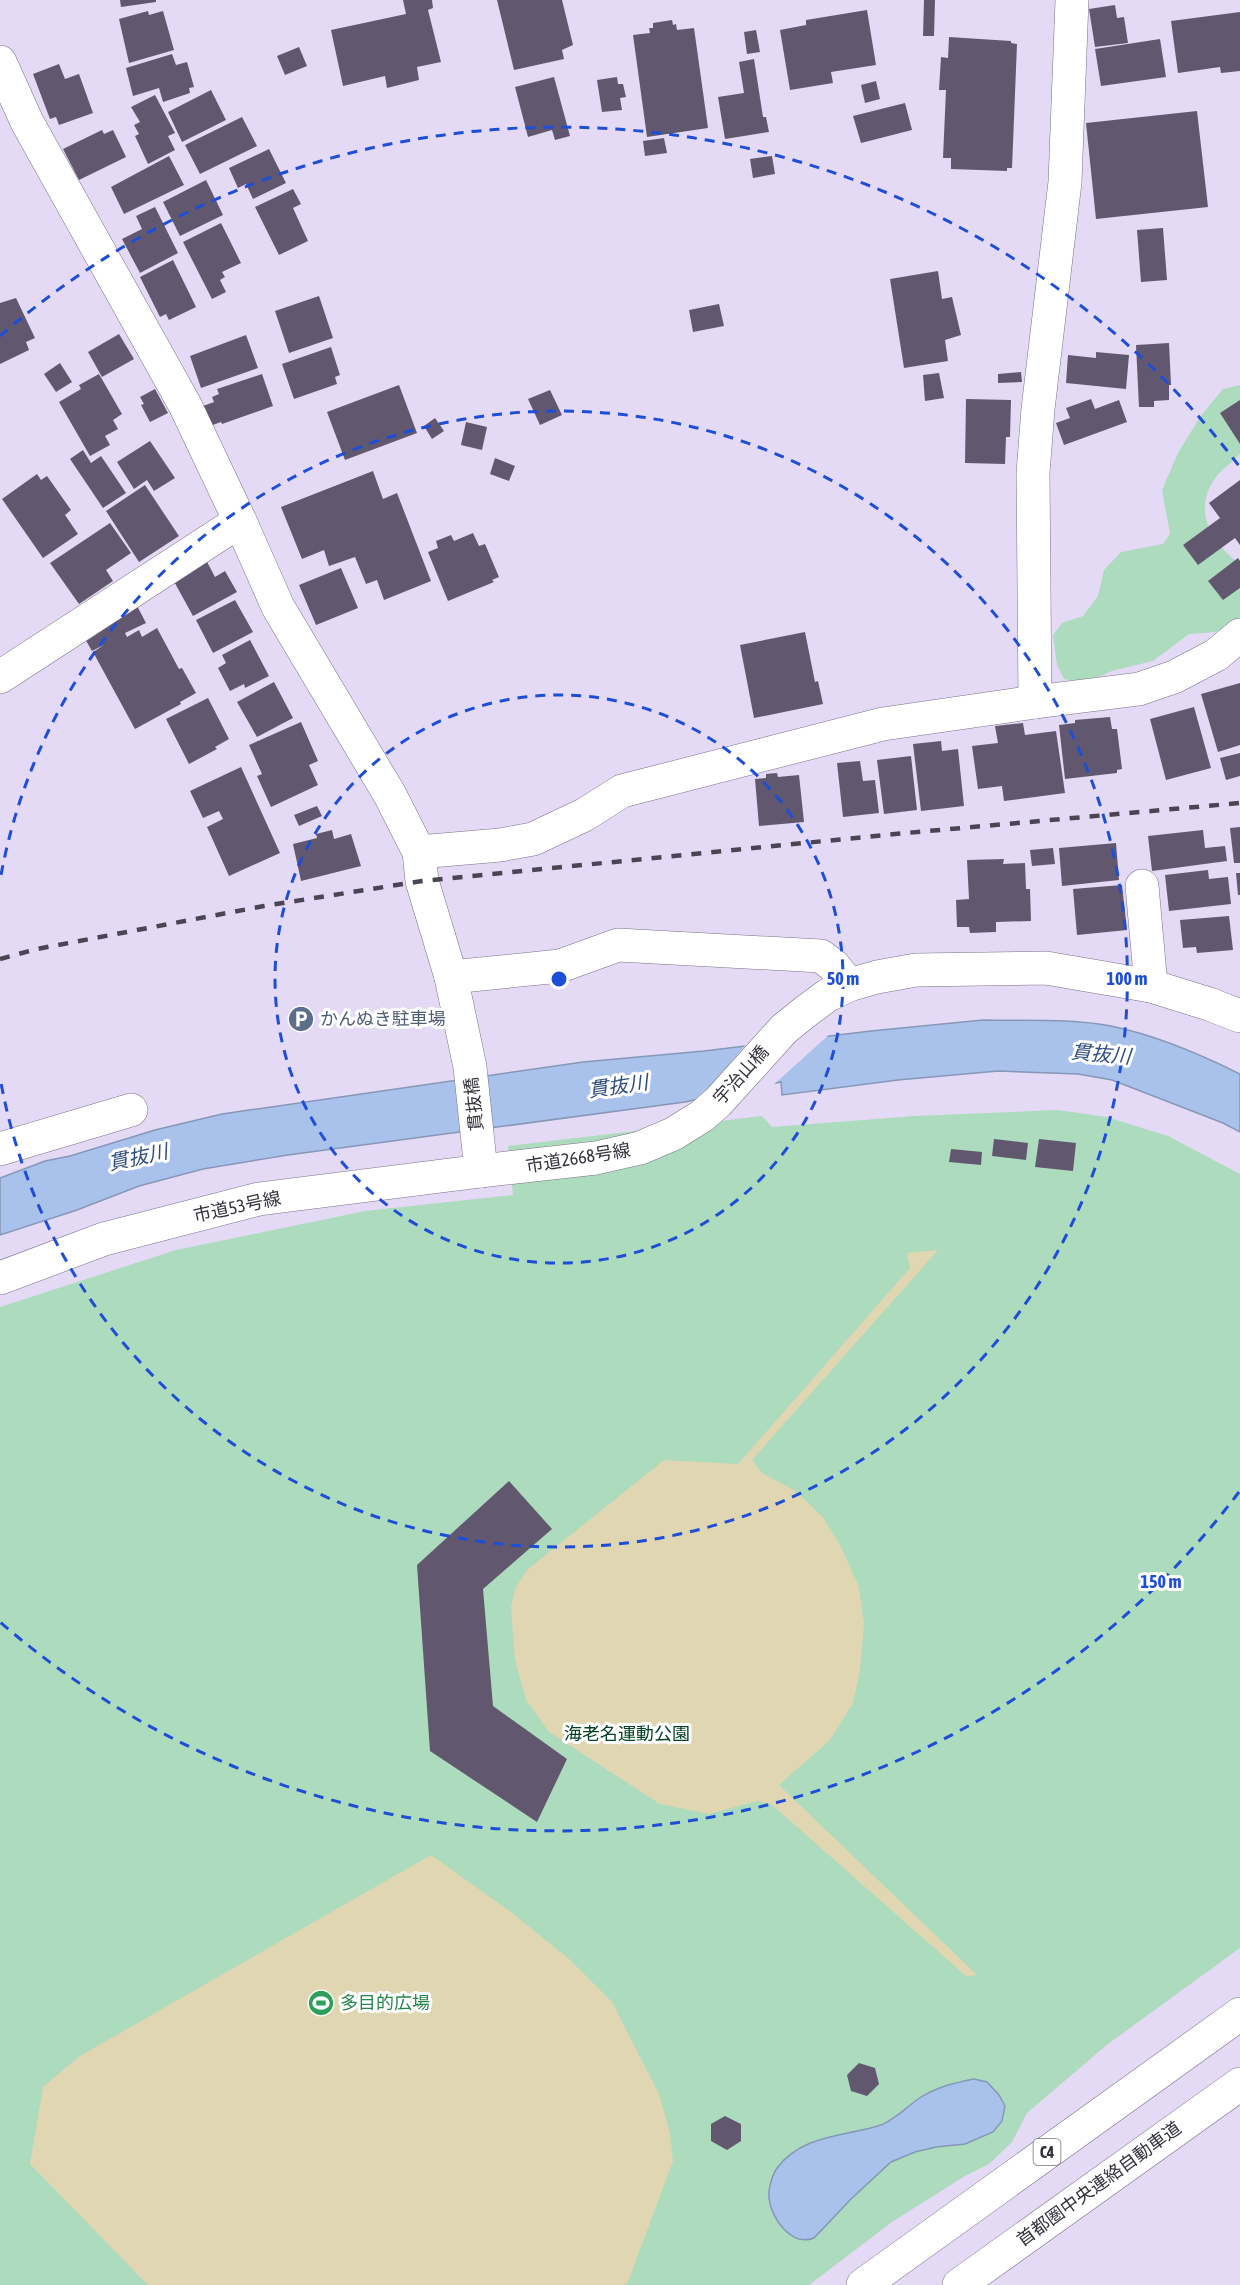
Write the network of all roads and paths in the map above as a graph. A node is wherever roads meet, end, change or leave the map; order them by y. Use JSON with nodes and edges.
{"nodes":[{"id":1,"x":1072,"y":0,"type":"edge"},
{"id":2,"x":0,"y":62,"type":"edge"},
{"id":3,"x":240,"y":521,"type":"junction"},
{"id":4,"x":1240,"y":635,"type":"edge"},
{"id":5,"x":0,"y":677,"type":"edge"},
{"id":6,"x":1035,"y":702,"type":"junction"},
{"id":7,"x":419,"y":852,"type":"junction"},
{"id":8,"x":1142,"y":886,"type":"dead end"},
{"id":9,"x":452,"y":977,"type":"junction"},
{"id":10,"x":849,"y":985,"type":"junction"},
{"id":11,"x":1151,"y":986,"type":"junction"},
{"id":12,"x":1240,"y":1016,"type":"edge"},
{"id":13,"x":131,"y":1110,"type":"dead end"},
{"id":14,"x":673,"y":1134,"type":"joint"},
{"id":15,"x":0,"y":1149,"type":"edge"},
{"id":16,"x":480,"y":1156,"type":"junction"},
{"id":17,"x":0,"y":1278,"type":"edge"},
{"id":18,"x":1237,"y":2015,"type":"edge"},
{"id":19,"x":1240,"y":2084,"type":"edge"},
{"id":20,"x":1240,"y":2095,"type":"edge"},
{"id":21,"x":1166,"y":2136,"type":"junction"},
{"id":22,"x":862,"y":2285,"type":"edge"},
{"id":23,"x":959,"y":2285,"type":"edge"}],
"edges":[{"from":1,"to":6,"type":"main road"},
{"from":2,"to":3,"type":"main road"},
{"from":3,"to":5,"type":"main road"},
{"from":3,"to":7,"type":"main road"},
{"from":4,"to":6,"type":"main road"},
{"from":6,"to":7,"type":"main road"},
{"from":7,"to":9,"type":"main road","name":"貫抜橋"},
{"from":8,"to":11,"type":"main road"},
{"from":9,"to":10,"type":"main road"},
{"from":9,"to":16,"type":"main road","name":"貫抜橋"},
{"from":10,"to":11,"type":"main road","name":"宇治山橋"},
{"from":10,"to":14,"type":"main road","name":"宇治山橋"},
{"from":11,"to":12,"type":"main road","name":"宇治山橋"},
{"from":13,"to":15,"type":"main road"},
{"from":14,"to":16,"type":"main road","name":"市道2668号線"},
{"from":16,"to":17,"type":"main road","name":"市道53号線"},
{"from":18,"to":22,"type":"main road","number":"C4"},
{"from":19,"to":21,"type":"main road","name":"首都圏中央連絡自動車道"},
{"from":20,"to":21,"type":"main road"},
{"from":21,"to":23,"type":"main road","name":"首都圏中央連絡自動車道"}]}
